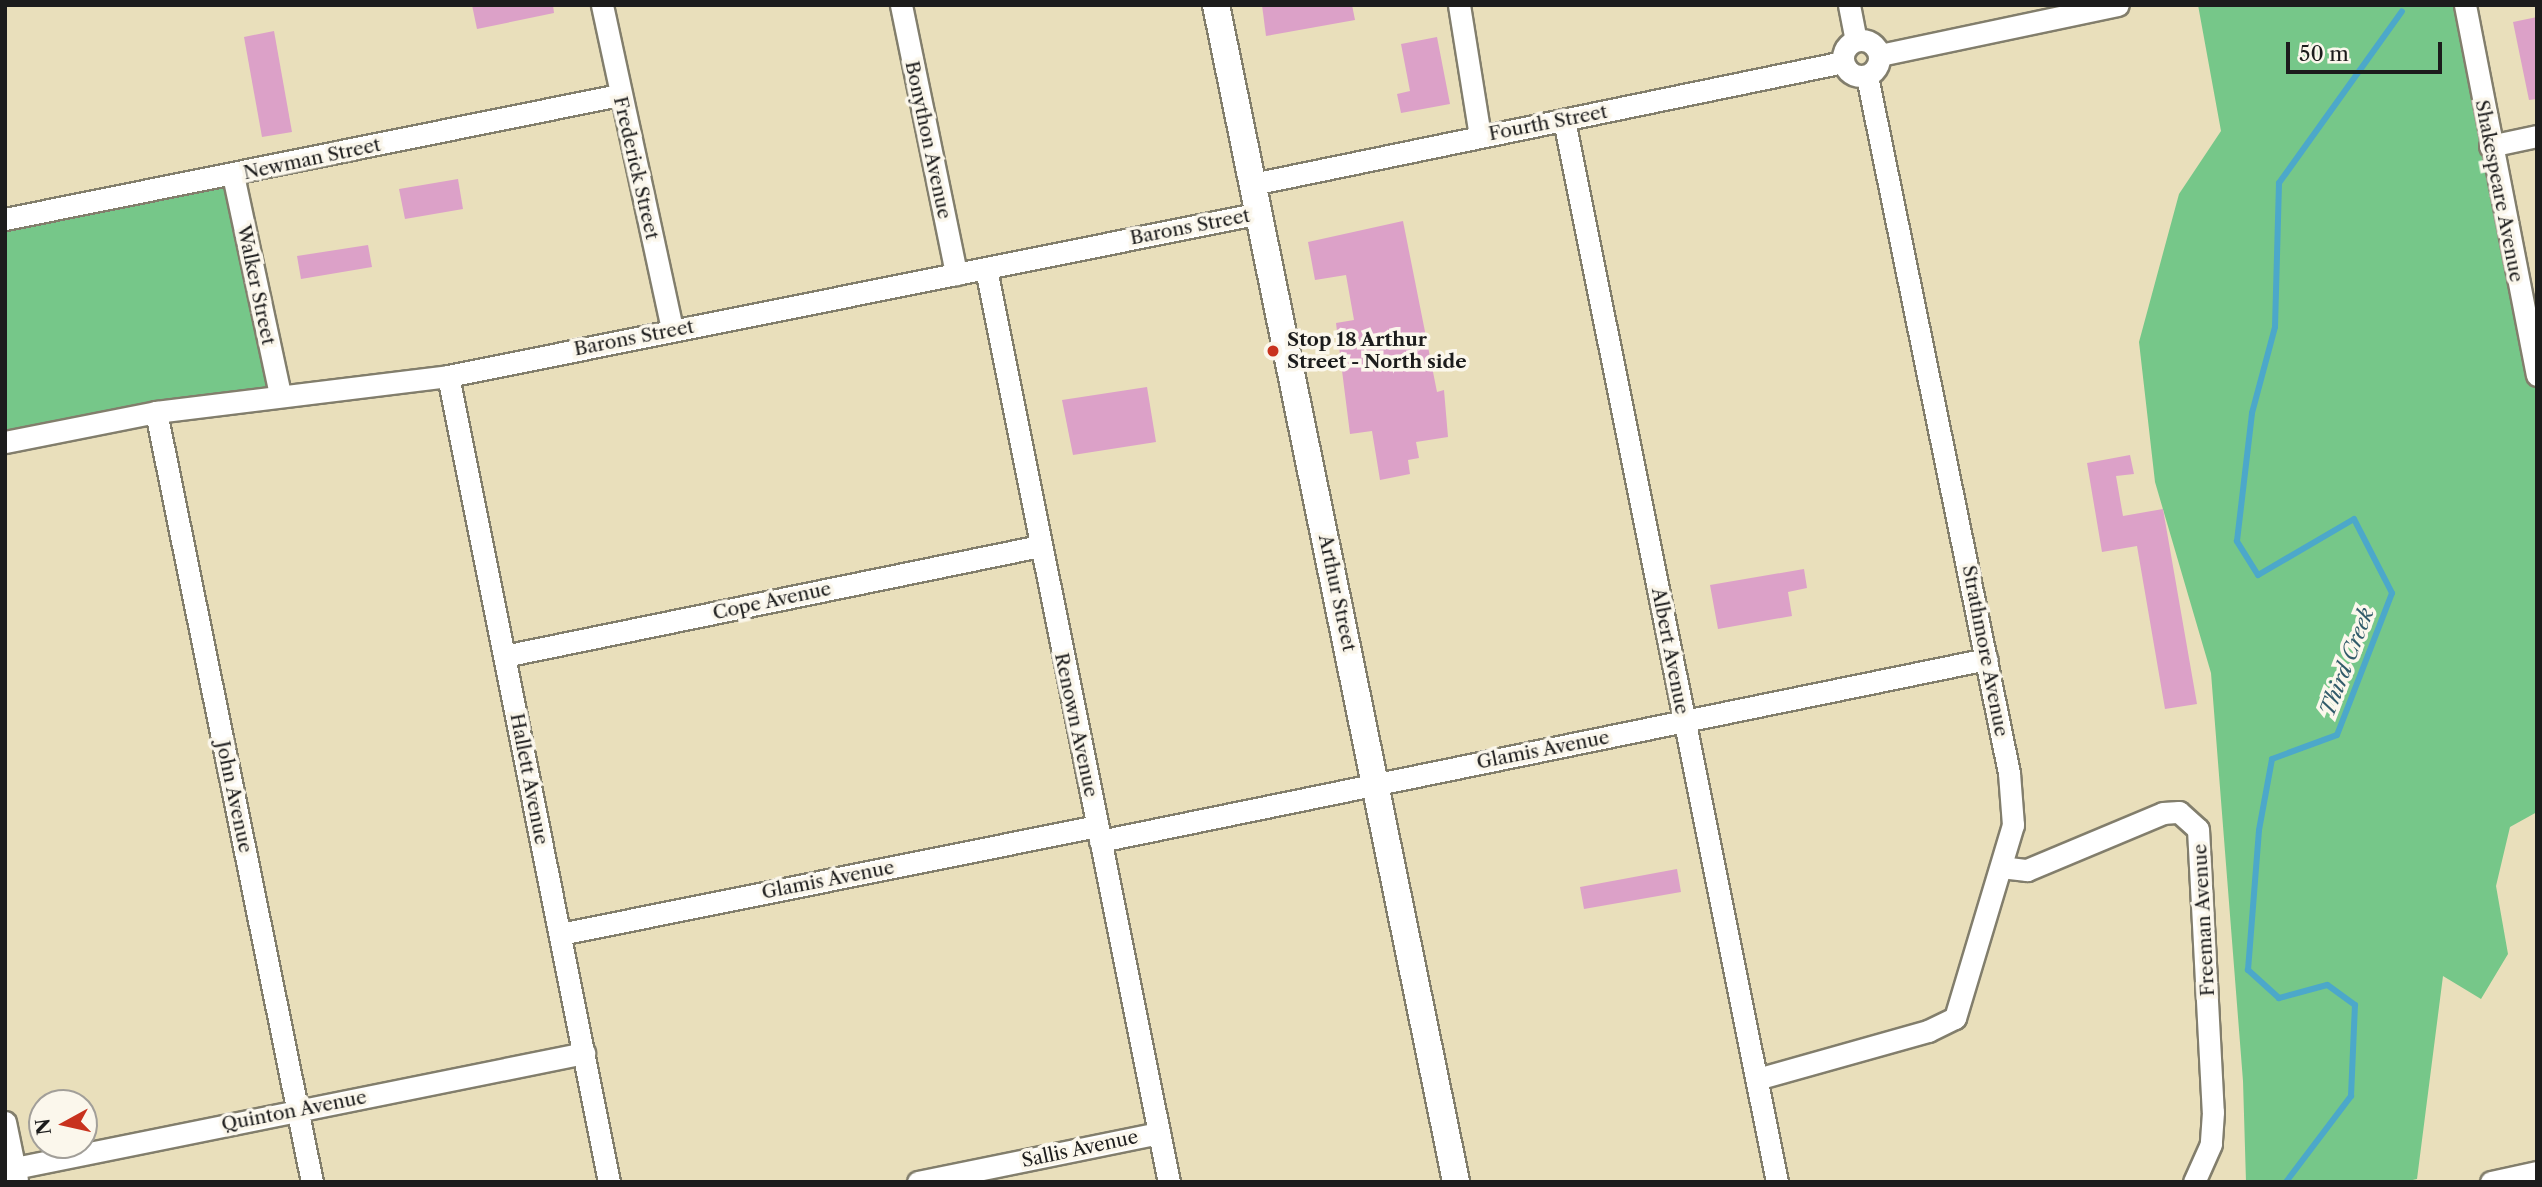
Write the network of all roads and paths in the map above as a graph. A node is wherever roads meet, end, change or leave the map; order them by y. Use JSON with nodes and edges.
{"nodes":[{"id":1,"x":601,"y":5,"type":"edge"},
{"id":2,"x":901,"y":5,"type":"edge"},
{"id":3,"x":1216,"y":5,"type":"edge"},
{"id":4,"x":1459,"y":5,"type":"edge"},
{"id":5,"x":1849,"y":5,"type":"edge"},
{"id":6,"x":2118,"y":5,"type":"edge"},
{"id":7,"x":2465,"y":5,"type":"edge"},
{"id":8,"x":1856,"y":40,"type":"junction"},
{"id":9,"x":1880,"y":55,"type":"junction"},
{"id":10,"x":1843,"y":62,"type":"junction"},
{"id":11,"x":1867,"y":76,"type":"junction"},
{"id":12,"x":619,"y":95,"type":"junction"},
{"id":13,"x":1564,"y":120,"type":"junction"},
{"id":14,"x":1480,"y":136,"type":"junction"},
{"id":15,"x":2537,"y":136,"type":"edge"},
{"id":16,"x":2490,"y":146,"type":"junction"},
{"id":17,"x":233,"y":175,"type":"junction"},
{"id":18,"x":1253,"y":184,"type":"junction"},
{"id":19,"x":1259,"y":214,"type":"junction"},
{"id":20,"x":5,"y":219,"type":"edge"},
{"id":21,"x":986,"y":269,"type":"junction"},
{"id":22,"x":956,"y":274,"type":"junction"},
{"id":23,"x":672,"y":330,"type":"junction"},
{"id":24,"x":2537,"y":375,"type":"edge"},
{"id":25,"x":449,"y":376,"type":"junction"},
{"id":26,"x":280,"y":395,"type":"junction"},
{"id":27,"x":156,"y":412,"type":"junction"},
{"id":28,"x":5,"y":442,"type":"edge"},
{"id":29,"x":1040,"y":546,"type":"junction"},
{"id":30,"x":504,"y":656,"type":"junction"},
{"id":31,"x":1987,"y":659,"type":"junction"},
{"id":32,"x":1684,"y":723,"type":"junction"},
{"id":33,"x":1376,"y":782,"type":"junction"},
{"id":34,"x":1098,"y":834,"type":"junction"},
{"id":35,"x":2001,"y":867,"type":"junction"},
{"id":36,"x":560,"y":934,"type":"junction"},
{"id":37,"x":584,"y":1053,"type":"junction"},
{"id":38,"x":1757,"y":1080,"type":"junction"},
{"id":39,"x":298,"y":1111,"type":"junction"},
{"id":40,"x":5,"y":1122,"type":"edge"},
{"id":41,"x":1159,"y":1133,"type":"junction"},
{"id":42,"x":2537,"y":1172,"type":"edge"},
{"id":43,"x":12,"y":1174,"type":"edge"},
{"id":44,"x":312,"y":1182,"type":"edge"},
{"id":45,"x":609,"y":1182,"type":"edge"},
{"id":46,"x":918,"y":1182,"type":"edge"},
{"id":47,"x":1169,"y":1182,"type":"edge"},
{"id":48,"x":1456,"y":1182,"type":"edge"},
{"id":49,"x":1777,"y":1182,"type":"edge"},
{"id":50,"x":2194,"y":1182,"type":"edge"},
{"id":51,"x":2491,"y":1182,"type":"edge"}],
"edges":[{"from":1,"to":12,"type":"street","name":"Frederick Street"},
{"from":2,"to":22,"type":"street","name":"Bonython Avenue"},
{"from":3,"to":18,"type":"street","name":"Arthur Street"},
{"from":4,"to":14,"type":"street"},
{"from":5,"to":8,"type":"street"},
{"from":6,"to":9,"type":"street"},
{"from":7,"to":16,"type":"street","name":"Shakespeare Avenue"},
{"from":8,"to":9,"type":"street"},
{"from":8,"to":10,"type":"street"},
{"from":9,"to":11,"type":"street"},
{"from":10,"to":11,"type":"street"},
{"from":10,"to":13,"type":"street","name":"Fourth Street"},
{"from":11,"to":31,"type":"street","name":"Strathmore Avenue"},
{"from":12,"to":17,"type":"street","name":"Newman Street"},
{"from":12,"to":23,"type":"street","name":"Frederick Street"},
{"from":13,"to":14,"type":"street","name":"Fourth Street"},
{"from":13,"to":32,"type":"street","name":"Albert Avenue"},
{"from":14,"to":18,"type":"street","name":"Fourth Street"},
{"from":15,"to":16,"type":"street"},
{"from":16,"to":24,"type":"street","name":"Shakespeare Avenue"},
{"from":17,"to":20,"type":"street","name":"Newman Street"},
{"from":17,"to":26,"type":"street","name":"Walker Street"},
{"from":18,"to":19,"type":"street","name":"Arthur Street"},
{"from":19,"to":21,"type":"street","name":"Barons Street"},
{"from":19,"to":33,"type":"street","name":"Arthur Street"},
{"from":21,"to":22,"type":"street","name":"Barons Street"},
{"from":21,"to":29,"type":"street","name":"Renown Avenue"},
{"from":22,"to":23,"type":"street","name":"Barons Street"},
{"from":23,"to":25,"type":"street","name":"Barons Street"},
{"from":25,"to":26,"type":"street","name":"Barons Street"},
{"from":25,"to":30,"type":"street","name":"Hallett Avenue"},
{"from":26,"to":27,"type":"street","name":"Barons Street"},
{"from":27,"to":28,"type":"street","name":"Barons Street"},
{"from":27,"to":39,"type":"street","name":"John Avenue"},
{"from":29,"to":30,"type":"street","name":"Cope Avenue"},
{"from":29,"to":34,"type":"street","name":"Renown Avenue"},
{"from":30,"to":36,"type":"street","name":"Hallett Avenue"},
{"from":31,"to":32,"type":"street","name":"Glamis Avenue"},
{"from":31,"to":35,"type":"street","name":"Strathmore Avenue"},
{"from":32,"to":33,"type":"street","name":"Glamis Avenue"},
{"from":32,"to":38,"type":"street","name":"Albert Avenue"},
{"from":33,"to":34,"type":"street","name":"Glamis Avenue"},
{"from":33,"to":48,"type":"street","name":"Arthur Street"},
{"from":34,"to":36,"type":"street","name":"Glamis Avenue"},
{"from":34,"to":41,"type":"street","name":"Renown Avenue"},
{"from":35,"to":38,"type":"street","name":"Strathmore Avenue"},
{"from":35,"to":50,"type":"street","name":"Freeman Avenue"},
{"from":36,"to":37,"type":"street","name":"Hallett Avenue"},
{"from":37,"to":39,"type":"street","name":"Quinton Avenue"},
{"from":37,"to":45,"type":"street","name":"Hallett Avenue"},
{"from":38,"to":49,"type":"street","name":"Albert Avenue"},
{"from":39,"to":43,"type":"street","name":"Quinton Avenue"},
{"from":39,"to":44,"type":"street","name":"John Avenue"},
{"from":40,"to":43,"type":"street"},
{"from":41,"to":46,"type":"street","name":"Sallis Avenue"},
{"from":41,"to":47,"type":"street","name":"Renown Avenue"},
{"from":42,"to":51,"type":"street"}]}
